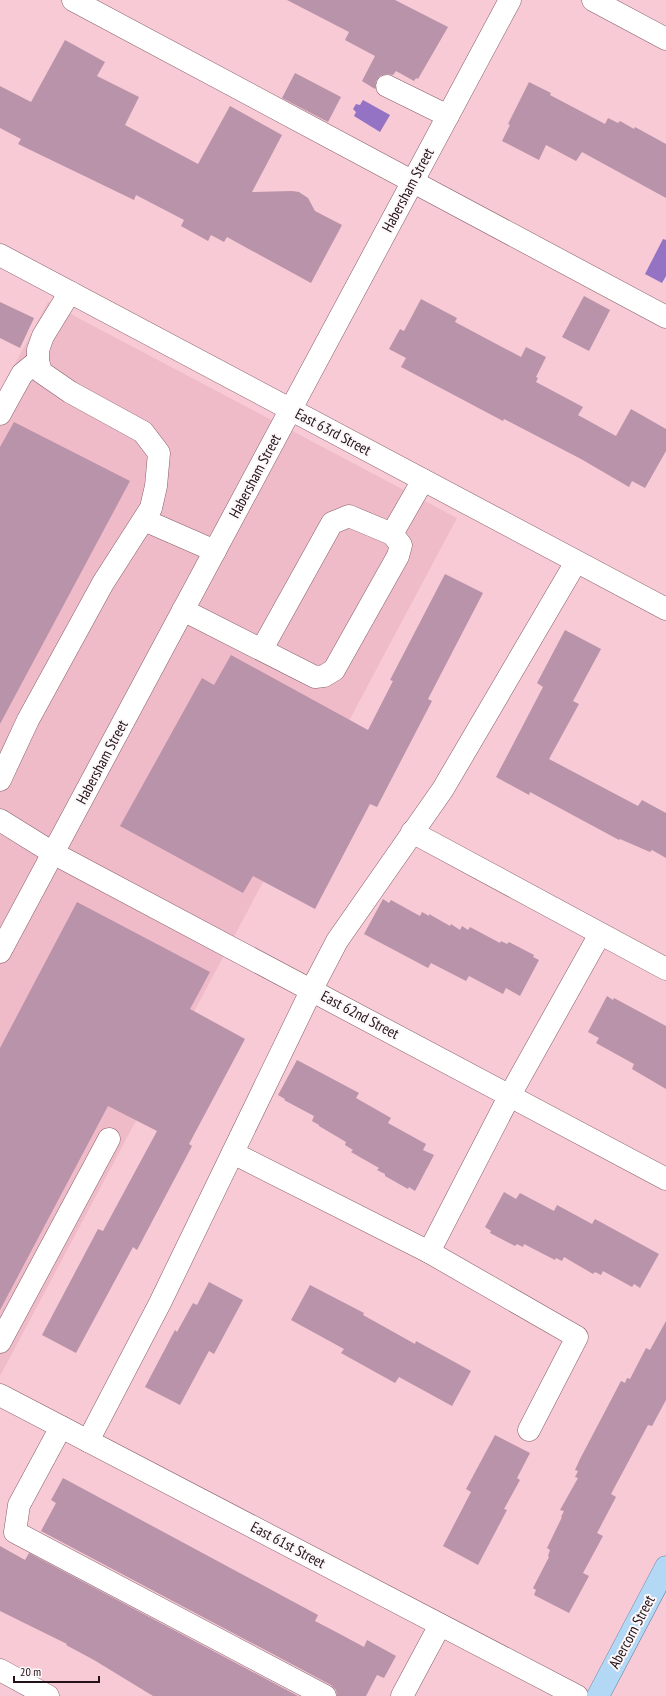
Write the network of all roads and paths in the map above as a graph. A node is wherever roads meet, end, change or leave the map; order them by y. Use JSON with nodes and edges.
{"nodes":[{"id":1,"x":73,"y":0,"type":"edge"},
{"id":2,"x":510,"y":0,"type":"edge"},
{"id":3,"x":593,"y":0,"type":"edge"},
{"id":4,"x":666,"y":39,"type":"edge"},
{"id":5,"x":387,"y":86,"type":"dead end"},
{"id":6,"x":448,"y":116,"type":"junction"},
{"id":7,"x":413,"y":181,"type":"junction"},
{"id":8,"x":0,"y":255,"type":"edge"},
{"id":9,"x":70,"y":292,"type":"junction"},
{"id":10,"x":666,"y":317,"type":"edge"},
{"id":11,"x":38,"y":361,"type":"junction"},
{"id":12,"x":290,"y":410,"type":"junction"},
{"id":13,"x":0,"y":414,"type":"edge"},
{"id":14,"x":423,"y":480,"type":"junction"},
{"id":15,"x":144,"y":520,"type":"junction"},
{"id":16,"x":392,"y":534,"type":"junction"},
{"id":17,"x":215,"y":551,"type":"junction"},
{"id":18,"x":576,"y":562,"type":"junction"},
{"id":19,"x":666,"y":609,"type":"edge"},
{"id":20,"x":183,"y":610,"type":"junction"},
{"id":21,"x":262,"y":649,"type":"junction"},
{"id":22,"x":0,"y":780,"type":"edge"},
{"id":23,"x":0,"y":820,"type":"edge"},
{"id":24,"x":412,"y":832,"type":"junction"},
{"id":25,"x":53,"y":853,"type":"junction"},
{"id":26,"x":600,"y":934,"type":"junction"},
{"id":27,"x":0,"y":952,"type":"edge"},
{"id":28,"x":666,"y":969,"type":"edge"},
{"id":29,"x":312,"y":990,"type":"junction"},
{"id":30,"x":510,"y":1096,"type":"junction"},
{"id":31,"x":109,"y":1138,"type":"dead end"},
{"id":32,"x":234,"y":1153,"type":"junction"},
{"id":33,"x":666,"y":1179,"type":"edge"},
{"id":34,"x":429,"y":1252,"type":"junction"},
{"id":35,"x":0,"y":1342,"type":"edge"},
{"id":36,"x":0,"y":1395,"type":"edge"},
{"id":37,"x":61,"y":1427,"type":"junction"},
{"id":38,"x":528,"y":1430,"type":"dead end"},
{"id":39,"x":88,"y":1440,"type":"junction"},
{"id":40,"x":666,"y":1567,"type":"edge"},
{"id":41,"x":440,"y":1625,"type":"junction"},
{"id":42,"x":0,"y":1670,"type":"edge"},
{"id":43,"x":48,"y":1696,"type":"edge"},
{"id":44,"x":325,"y":1696,"type":"edge"},
{"id":45,"x":402,"y":1696,"type":"edge"},
{"id":46,"x":577,"y":1696,"type":"edge"},
{"id":47,"x":598,"y":1696,"type":"edge"}],
"edges":[{"from":1,"to":7,"type":"street"},
{"from":2,"to":6,"type":"street","name":"Habersham Street"},
{"from":3,"to":4,"type":"street"},
{"from":5,"to":6,"type":"street"},
{"from":6,"to":7,"type":"street","name":"Habersham Street"},
{"from":7,"to":10,"type":"street"},
{"from":7,"to":12,"type":"street","name":"Habersham Street"},
{"from":8,"to":9,"type":"street","name":"East 63rd Street"},
{"from":9,"to":11,"type":"street"},
{"from":9,"to":12,"type":"street","name":"East 63rd Street"},
{"from":11,"to":13,"type":"street"},
{"from":11,"to":15,"type":"street"},
{"from":12,"to":14,"type":"street","name":"East 63rd Street"},
{"from":12,"to":17,"type":"street","name":"Habersham Street"},
{"from":14,"to":16,"type":"street"},
{"from":14,"to":18,"type":"street","name":"East 63rd Street"},
{"from":15,"to":17,"type":"street"},
{"from":15,"to":22,"type":"street"},
{"from":16,"to":21,"type":"street"},
{"from":16,"to":21,"type":"street"},
{"from":17,"to":20,"type":"street","name":"Habersham Street"},
{"from":18,"to":19,"type":"street","name":"East 63rd Street"},
{"from":18,"to":24,"type":"street"},
{"from":20,"to":21,"type":"street"},
{"from":20,"to":25,"type":"street","name":"Habersham Street"},
{"from":23,"to":25,"type":"street","name":"East 62nd Street"},
{"from":24,"to":26,"type":"street"},
{"from":24,"to":29,"type":"street"},
{"from":25,"to":27,"type":"street","name":"Habersham Street"},
{"from":25,"to":29,"type":"street","name":"East 62nd Street"},
{"from":26,"to":28,"type":"street"},
{"from":26,"to":30,"type":"street"},
{"from":29,"to":30,"type":"street","name":"East 62nd Street"},
{"from":29,"to":32,"type":"street"},
{"from":30,"to":33,"type":"street","name":"East 62nd Street"},
{"from":30,"to":34,"type":"street"},
{"from":31,"to":35,"type":"street"},
{"from":32,"to":34,"type":"street"},
{"from":32,"to":39,"type":"street"},
{"from":34,"to":38,"type":"street"},
{"from":36,"to":37,"type":"street","name":"East 61st Street"},
{"from":37,"to":39,"type":"street","name":"East 61st Street"},
{"from":37,"to":44,"type":"street"},
{"from":39,"to":41,"type":"street","name":"East 61st Street"},
{"from":40,"to":47,"type":"main road","name":"Abercorn Street"},
{"from":41,"to":45,"type":"street"},
{"from":41,"to":46,"type":"street","name":"East 61st Street"},
{"from":42,"to":43,"type":"street"}]}
